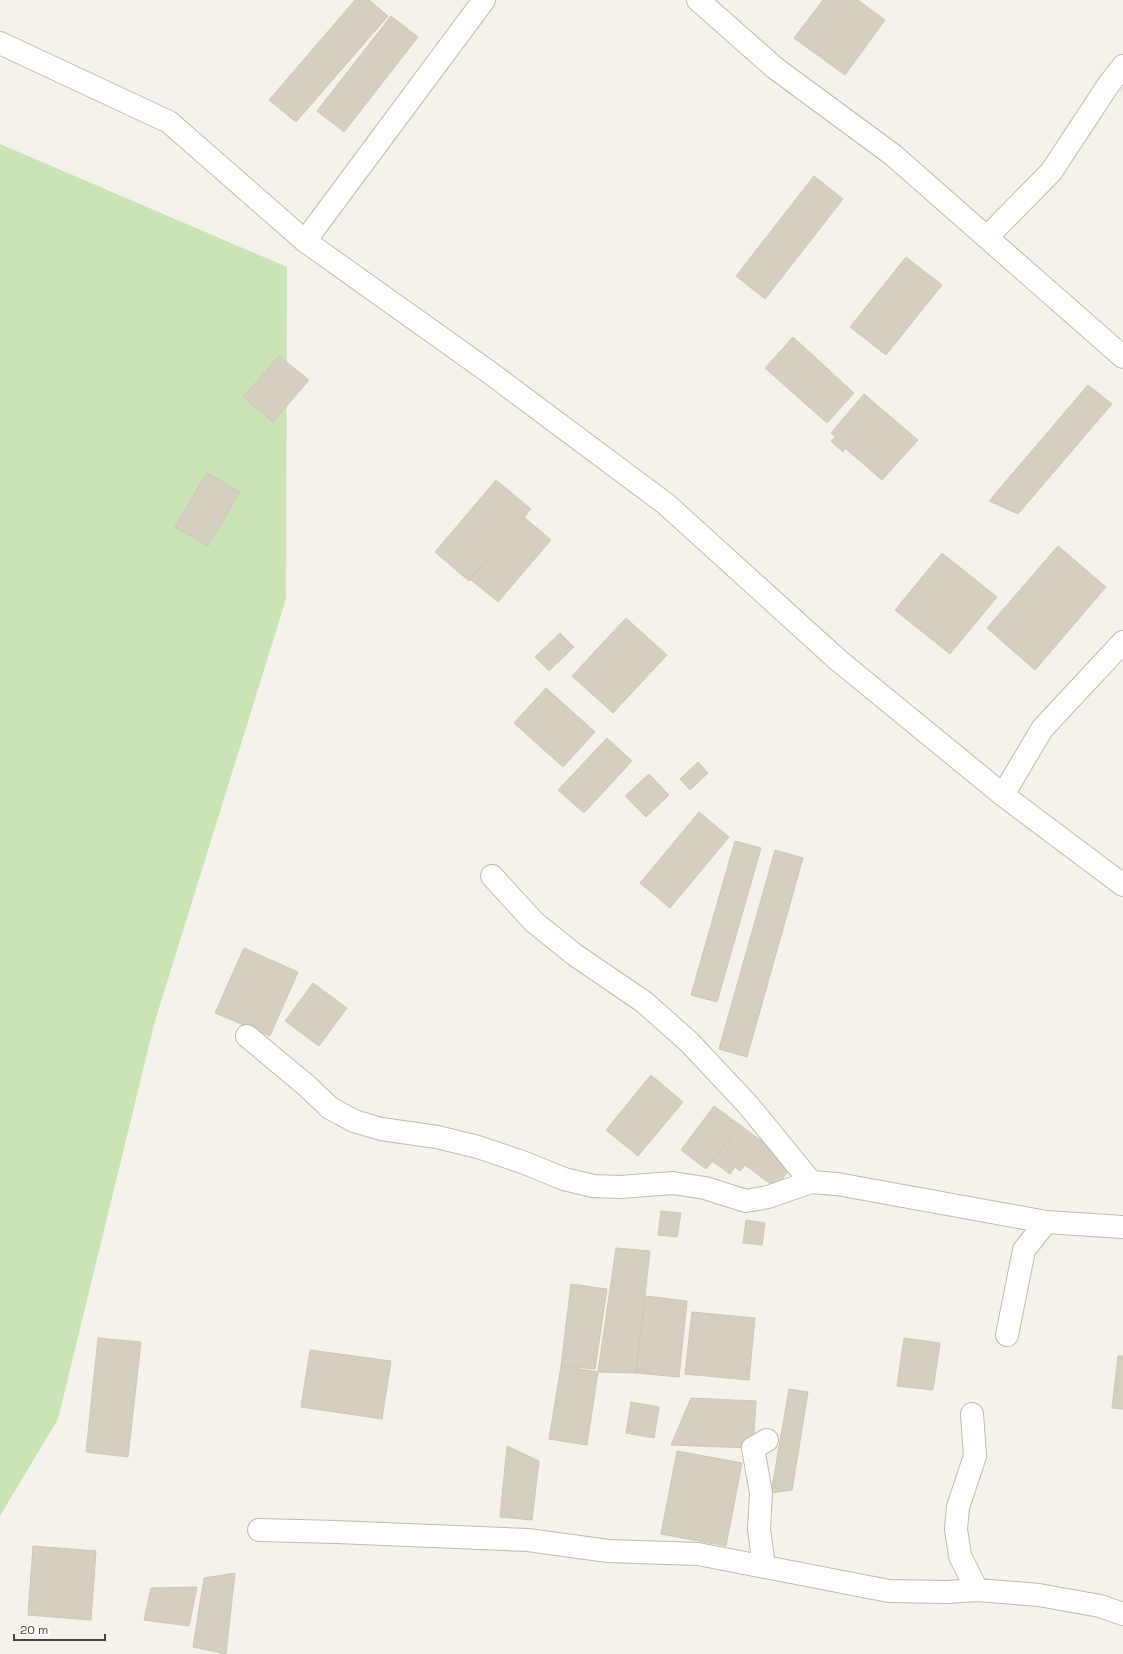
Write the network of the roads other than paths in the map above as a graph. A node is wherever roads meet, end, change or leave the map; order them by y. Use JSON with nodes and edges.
{"nodes":[{"id":1,"x":484,"y":0,"type":"edge"},
{"id":2,"x":698,"y":0,"type":"edge"},
{"id":3,"x":0,"y":43,"type":"edge"},
{"id":4,"x":1123,"y":66,"type":"edge"},
{"id":5,"x":987,"y":237,"type":"junction"},
{"id":6,"x":305,"y":241,"type":"junction"},
{"id":7,"x":1123,"y":357,"type":"edge"},
{"id":8,"x":1123,"y":642,"type":"edge"},
{"id":9,"x":1003,"y":795,"type":"junction"},
{"id":10,"x":492,"y":876,"type":"dead end"},
{"id":11,"x":1123,"y":885,"type":"edge"},
{"id":12,"x":247,"y":1036,"type":"dead end"},
{"id":13,"x":811,"y":1182,"type":"junction"},
{"id":14,"x":1046,"y":1222,"type":"junction"},
{"id":15,"x":1123,"y":1227,"type":"edge"},
{"id":16,"x":1007,"y":1335,"type":"dead end"},
{"id":17,"x":972,"y":1414,"type":"dead end"},
{"id":18,"x":766,"y":1440,"type":"dead end"},
{"id":19,"x":259,"y":1530,"type":"dead end"},
{"id":20,"x":764,"y":1567,"type":"junction"},
{"id":21,"x":977,"y":1590,"type":"junction"},
{"id":22,"x":1123,"y":1614,"type":"edge"}],
"edges":[{"from":1,"to":6,"type":"street"},
{"from":2,"to":5,"type":"street"},
{"from":3,"to":6,"type":"street"},
{"from":4,"to":5,"type":"street"},
{"from":5,"to":7,"type":"street"},
{"from":6,"to":9,"type":"street"},
{"from":8,"to":9,"type":"street"},
{"from":9,"to":11,"type":"street"},
{"from":10,"to":13,"type":"street"},
{"from":12,"to":13,"type":"street"},
{"from":13,"to":14,"type":"street"},
{"from":14,"to":15,"type":"street"},
{"from":14,"to":16,"type":"street"},
{"from":17,"to":21,"type":"street"},
{"from":18,"to":20,"type":"street"},
{"from":19,"to":20,"type":"street"},
{"from":20,"to":21,"type":"street"},
{"from":21,"to":22,"type":"street"}]}
